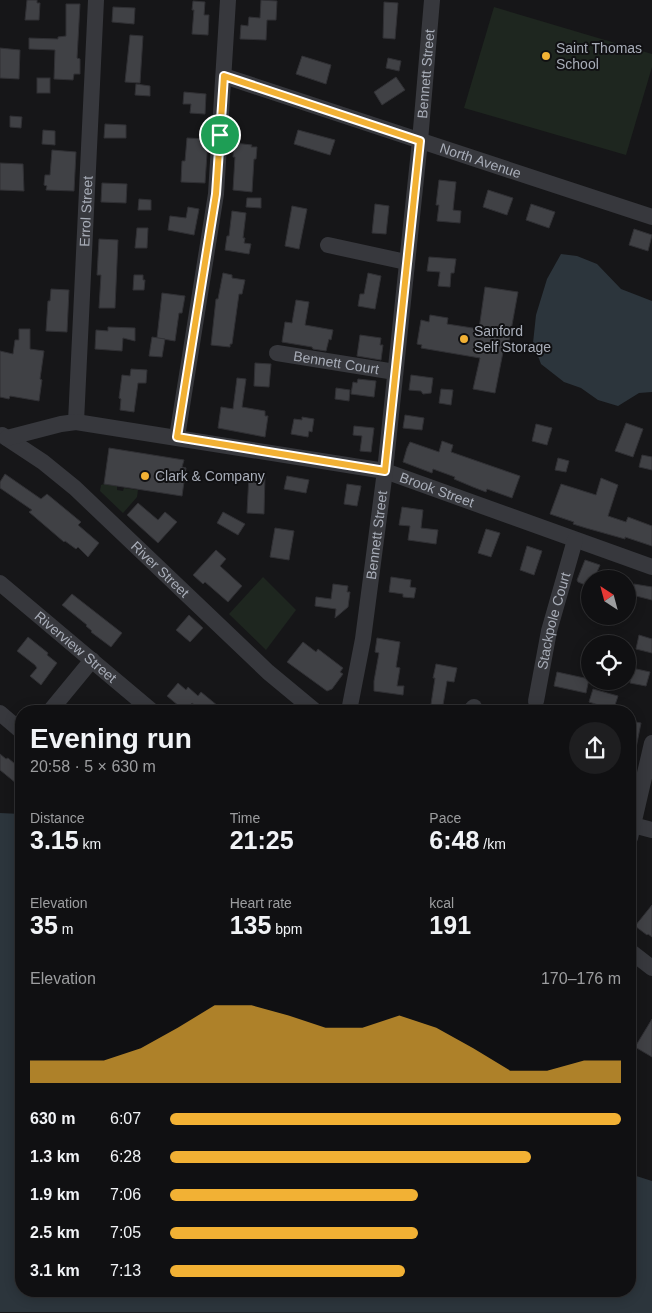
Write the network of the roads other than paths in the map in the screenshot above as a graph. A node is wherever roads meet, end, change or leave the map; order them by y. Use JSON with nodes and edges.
{"nodes":[{"id":1,"x":96,"y":0,"type":"edge"},
{"id":2,"x":228,"y":0,"type":"edge"},
{"id":3,"x":432,"y":0,"type":"edge"},
{"id":4,"x":224,"y":76,"type":"junction"},
{"id":5,"x":420,"y":141,"type":"junction"},
{"id":6,"x":652,"y":217,"type":"edge"},
{"id":7,"x":328,"y":245,"type":"dead end"},
{"id":8,"x":406,"y":262,"type":"junction"},
{"id":9,"x":277,"y":353,"type":"dead end"},
{"id":10,"x":395,"y":372,"type":"junction"},
{"id":11,"x":76,"y":422,"type":"junction"},
{"id":12,"x":4,"y":436,"type":"edge"},
{"id":13,"x":177,"y":437,"type":"junction"},
{"id":14,"x":385,"y":471,"type":"junction"},
{"id":15,"x":575,"y":540,"type":"junction"},
{"id":16,"x":652,"y":567,"type":"edge"},
{"id":17,"x":0,"y":583,"type":"edge"},
{"id":18,"x":92,"y":660,"type":"junction"},
{"id":19,"x":536,"y":701,"type":"dead end"},
{"id":20,"x":55,"y":705,"type":"edge"},
{"id":21,"x":145,"y":705,"type":"edge"},
{"id":22,"x":308,"y":705,"type":"edge"},
{"id":23,"x":350,"y":705,"type":"edge"},
{"id":24,"x":0,"y":713,"type":"edge"},
{"id":25,"x":15,"y":726,"type":"edge"},
{"id":26,"x":652,"y":742,"type":"edge"},
{"id":27,"x":636,"y":811,"type":"edge"},
{"id":28,"x":652,"y":830,"type":"edge"},
{"id":29,"x":636,"y":832,"type":"edge"},
{"id":30,"x":636,"y":956,"type":"edge"},
{"id":31,"x":652,"y":968,"type":"edge"}],
"edges":[{"from":1,"to":11,"type":"street","name":"Errol Street"},
{"from":2,"to":4,"type":"street"},
{"from":3,"to":5,"type":"street","name":"Bennett Street"},
{"from":4,"to":5,"type":"street","name":"North Avenue"},
{"from":4,"to":13,"type":"street"},
{"from":5,"to":6,"type":"street","name":"North Avenue"},
{"from":5,"to":8,"type":"street","name":"Bennett Street"},
{"from":7,"to":8,"type":"street"},
{"from":8,"to":10,"type":"street","name":"Bennett Street"},
{"from":9,"to":10,"type":"street","name":"Bennett Court"},
{"from":10,"to":14,"type":"street","name":"Bennett Street"},
{"from":11,"to":12,"type":"street","name":"Brook Street"},
{"from":11,"to":13,"type":"street","name":"Brook Street"},
{"from":12,"to":22,"type":"street","name":"River Street"},
{"from":13,"to":14,"type":"street","name":"Brook Street"},
{"from":14,"to":15,"type":"street","name":"Brook Street"},
{"from":14,"to":23,"type":"street","name":"Bennett Street"},
{"from":15,"to":16,"type":"street","name":"Brook Street"},
{"from":15,"to":19,"type":"street","name":"Stackpole Court"},
{"from":17,"to":18,"type":"street","name":"Riverview Street"},
{"from":18,"to":20,"type":"street"},
{"from":18,"to":21,"type":"street","name":"Riverview Street"},
{"from":24,"to":25,"type":"street"},
{"from":26,"to":27,"type":"street"},
{"from":28,"to":29,"type":"street"},
{"from":30,"to":31,"type":"street"}]}
